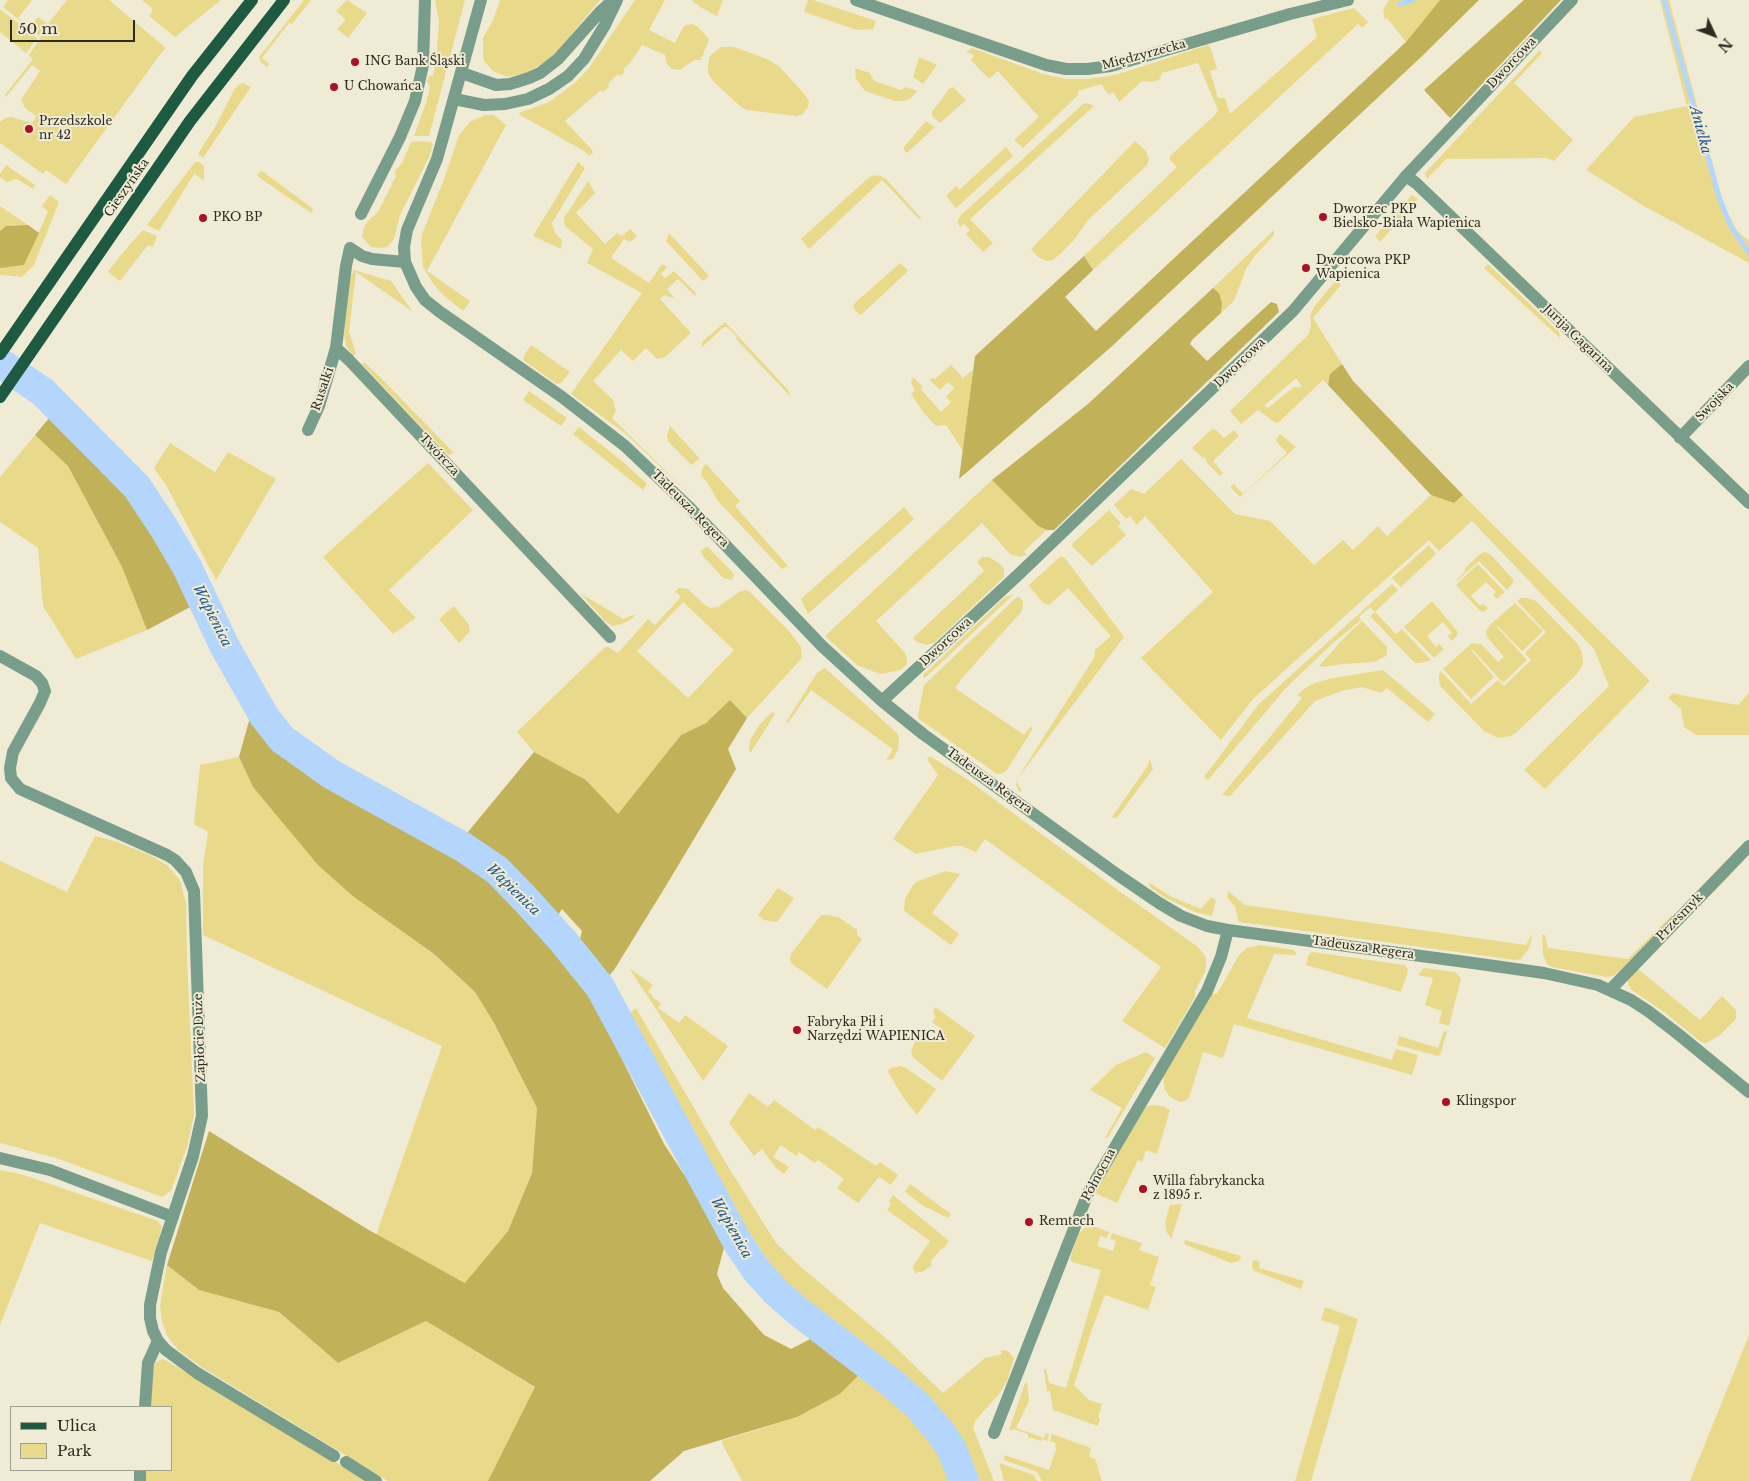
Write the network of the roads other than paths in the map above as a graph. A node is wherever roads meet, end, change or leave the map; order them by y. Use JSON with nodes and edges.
{"nodes":[{"id":1,"x":252,"y":0,"type":"edge"},
{"id":2,"x":284,"y":0,"type":"edge"},
{"id":3,"x":425,"y":0,"type":"edge"},
{"id":4,"x":481,"y":0,"type":"edge"},
{"id":5,"x":615,"y":0,"type":"edge"},
{"id":6,"x":856,"y":0,"type":"edge"},
{"id":7,"x":1348,"y":0,"type":"edge"},
{"id":8,"x":1572,"y":0,"type":"edge"},
{"id":9,"x":462,"y":73,"type":"junction"},
{"id":10,"x":454,"y":99,"type":"junction"},
{"id":11,"x":1406,"y":176,"type":"junction"},
{"id":12,"x":361,"y":214,"type":"dead end"},
{"id":13,"x":405,"y":262,"type":"junction"},
{"id":14,"x":336,"y":348,"type":"junction"},
{"id":15,"x":0,"y":354,"type":"edge"},
{"id":16,"x":1749,"y":366,"type":"edge"},
{"id":17,"x":0,"y":397,"type":"edge"},
{"id":18,"x":308,"y":430,"type":"dead end"},
{"id":19,"x":1680,"y":438,"type":"junction"},
{"id":20,"x":1749,"y":503,"type":"edge"},
{"id":21,"x":610,"y":637,"type":"dead end"},
{"id":22,"x":0,"y":656,"type":"edge"},
{"id":23,"x":882,"y":701,"type":"junction"},
{"id":24,"x":1749,"y":846,"type":"edge"},
{"id":25,"x":1228,"y":930,"type":"junction"},
{"id":26,"x":1611,"y":989,"type":"junction"},
{"id":27,"x":1749,"y":1092,"type":"edge"},
{"id":28,"x":0,"y":1158,"type":"edge"},
{"id":29,"x":173,"y":1217,"type":"junction"},
{"id":30,"x":158,"y":1341,"type":"junction"},
{"id":31,"x":145,"y":1406,"type":"edge"},
{"id":32,"x":994,"y":1433,"type":"dead end"},
{"id":33,"x":334,"y":1456,"type":"dead end"},
{"id":34,"x":346,"y":1462,"type":"dead end"},
{"id":35,"x":376,"y":1481,"type":"edge"}],
"edges":[{"from":1,"to":15,"type":"main road","name":"Cieszyńska"},
{"from":2,"to":17,"type":"main road","name":"Cieszyńska"},
{"from":3,"to":12,"type":"street"},
{"from":4,"to":9,"type":"street"},
{"from":5,"to":9,"type":"street"},
{"from":5,"to":10,"type":"street"},
{"from":6,"to":7,"type":"street","name":"Międzyrzecka"},
{"from":8,"to":11,"type":"street","name":"Dworcowa"},
{"from":9,"to":10,"type":"street"},
{"from":10,"to":13,"type":"street"},
{"from":11,"to":19,"type":"street","name":"Jurija Gagarina"},
{"from":11,"to":23,"type":"street","name":"Dworcowa"},
{"from":13,"to":14,"type":"street"},
{"from":13,"to":23,"type":"street","name":"Tadeusza Regera"},
{"from":14,"to":18,"type":"street","name":"Rusałki"},
{"from":14,"to":21,"type":"street","name":"Twórcza"},
{"from":16,"to":19,"type":"street","name":"Swojska"},
{"from":19,"to":20,"type":"street","name":"Jurija Gagarina"},
{"from":22,"to":29,"type":"street","name":"Zapłocie Duże"},
{"from":23,"to":25,"type":"street","name":"Tadeusza Regera"},
{"from":24,"to":26,"type":"street","name":"Przesmyk"},
{"from":25,"to":26,"type":"street","name":"Tadeusza Regera"},
{"from":25,"to":32,"type":"street","name":"Północna"},
{"from":26,"to":27,"type":"street","name":"Tadeusza Regera"},
{"from":28,"to":29,"type":"street"},
{"from":29,"to":30,"type":"street","name":"Zapłocie Duże"},
{"from":30,"to":31,"type":"street"},
{"from":30,"to":33,"type":"street","name":"Zapłocie Duże"},
{"from":34,"to":35,"type":"street"}]}
